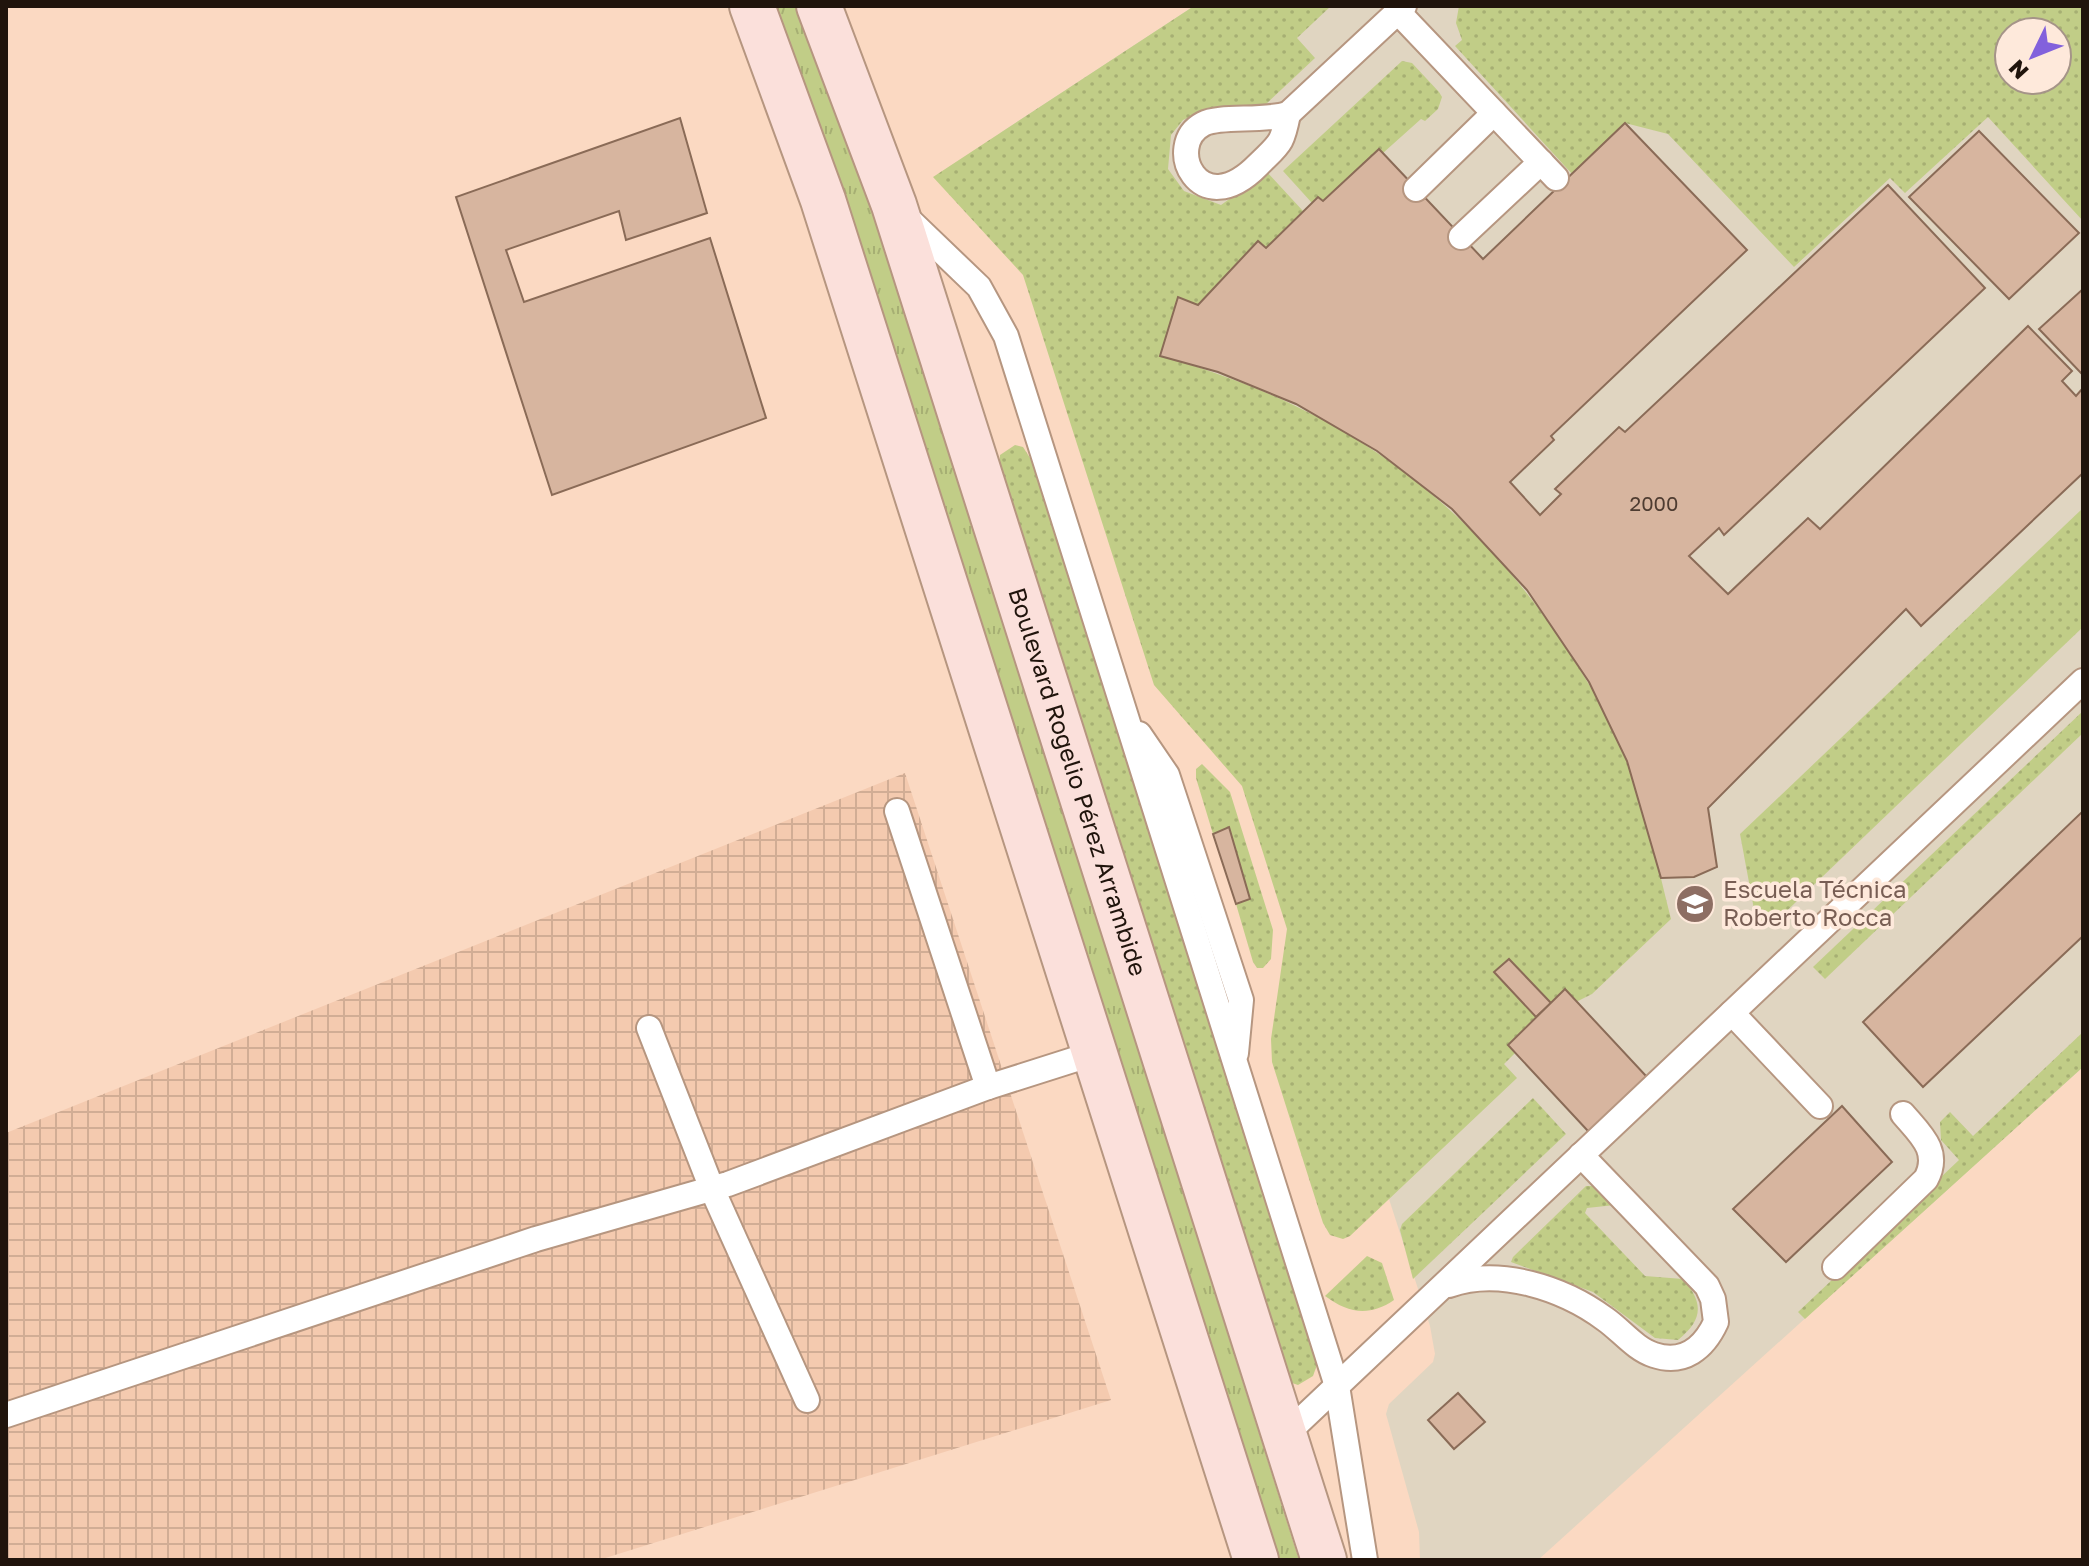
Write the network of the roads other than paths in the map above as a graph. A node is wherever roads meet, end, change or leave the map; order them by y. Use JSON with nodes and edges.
{"nodes":[{"id":1,"x":752,"y":6,"type":"edge"},
{"id":2,"x":819,"y":6,"type":"edge"},
{"id":3,"x":1401,"y":9,"type":"edge"},
{"id":4,"x":1494,"y":113,"type":"junction"},
{"id":5,"x":1288,"y":114,"type":"dead end"},
{"id":6,"x":1416,"y":189,"type":"dead end"},
{"id":7,"x":894,"y":205,"type":"junction"},
{"id":8,"x":1461,"y":237,"type":"dead end"},
{"id":9,"x":2083,"y":681,"type":"edge"},
{"id":10,"x":897,"y":811,"type":"dead end"},
{"id":11,"x":1732,"y":1013,"type":"junction"},
{"id":12,"x":649,"y":1028,"type":"dead end"},
{"id":13,"x":1095,"y":1053,"type":"junction"},
{"id":14,"x":988,"y":1087,"type":"junction"},
{"id":15,"x":1820,"y":1106,"type":"dead end"},
{"id":16,"x":1903,"y":1114,"type":"dead end"},
{"id":17,"x":1581,"y":1155,"type":"junction"},
{"id":18,"x":712,"y":1189,"type":"junction"},
{"id":19,"x":1835,"y":1267,"type":"dead end"},
{"id":20,"x":1447,"y":1286,"type":"junction"},
{"id":21,"x":1337,"y":1386,"type":"junction"},
{"id":22,"x":807,"y":1400,"type":"dead end"},
{"id":23,"x":6,"y":1415,"type":"edge"},
{"id":24,"x":1284,"y":1436,"type":"junction"},
{"id":25,"x":1256,"y":1560,"type":"edge"},
{"id":26,"x":1324,"y":1560,"type":"edge"},
{"id":27,"x":1365,"y":1560,"type":"edge"}],
"edges":[{"from":1,"to":13,"type":"main road"},
{"from":2,"to":7,"type":"main road","name":"Boulevard Rogelio Pérez Arrambide"},
{"from":3,"to":4,"type":"lane"},
{"from":3,"to":5,"type":"lane"},
{"from":4,"to":6,"type":"lane"},
{"from":4,"to":8,"type":"lane"},
{"from":7,"to":21,"type":"lane"},
{"from":7,"to":24,"type":"main road","name":"Boulevard Rogelio Pérez Arrambide"},
{"from":9,"to":11,"type":"lane"},
{"from":10,"to":14,"type":"lane"},
{"from":11,"to":15,"type":"lane"},
{"from":11,"to":17,"type":"lane"},
{"from":12,"to":18,"type":"lane"},
{"from":13,"to":14,"type":"lane"},
{"from":13,"to":25,"type":"main road"},
{"from":14,"to":18,"type":"lane"},
{"from":16,"to":19,"type":"lane"},
{"from":17,"to":20,"type":"lane"},
{"from":17,"to":20,"type":"lane"},
{"from":18,"to":22,"type":"lane"},
{"from":18,"to":23,"type":"lane"},
{"from":20,"to":21,"type":"lane"},
{"from":21,"to":24,"type":"lane"},
{"from":21,"to":27,"type":"lane"},
{"from":24,"to":26,"type":"main road","name":"Boulevard Rogelio Pérez Arrambide"}]}
